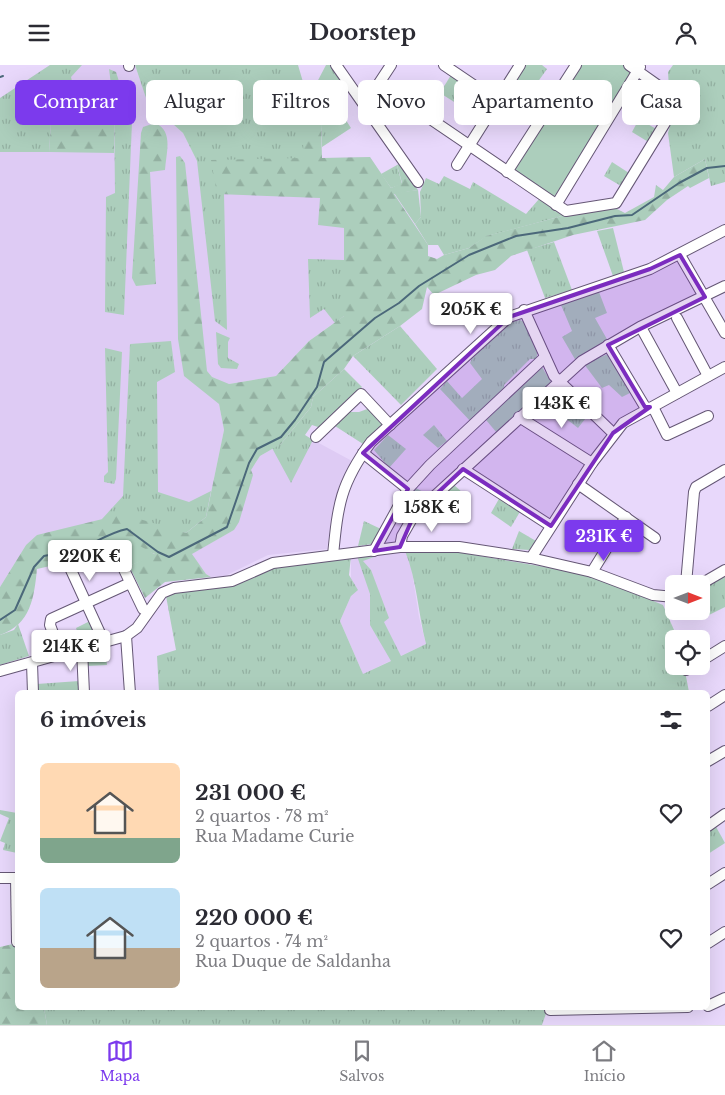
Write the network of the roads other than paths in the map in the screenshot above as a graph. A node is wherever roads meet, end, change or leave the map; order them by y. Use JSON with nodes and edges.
{"nodes":[{"id":1,"x":336,"y":65,"type":"edge"},
{"id":2,"x":391,"y":65,"type":"edge"},
{"id":3,"x":444,"y":65,"type":"edge"},
{"id":4,"x":520,"y":65,"type":"edge"},
{"id":5,"x":576,"y":65,"type":"edge"},
{"id":6,"x":636,"y":67,"type":"edge"},
{"id":7,"x":382,"y":80,"type":"edge"},
{"id":8,"x":466,"y":80,"type":"edge"},
{"id":9,"x":510,"y":80,"type":"edge"},
{"id":10,"x":358,"y":97,"type":"edge"},
{"id":11,"x":378,"y":125,"type":"edge"},
{"id":12,"x":439,"y":125,"type":"edge"},
{"id":13,"x":481,"y":125,"type":"edge"},
{"id":14,"x":468,"y":145,"type":"junction"},
{"id":15,"x":457,"y":165,"type":"dead end"},
{"id":16,"x":508,"y":172,"type":"junction"},
{"id":17,"x":418,"y":182,"type":"dead end"},
{"id":18,"x":556,"y":205,"type":"junction"},
{"id":19,"x":725,"y":230,"type":"edge"},
{"id":20,"x":680,"y":255,"type":"junction"},
{"id":21,"x":725,"y":286,"type":"edge"},
{"id":22,"x":704,"y":297,"type":"junction"},
{"id":23,"x":524,"y":311,"type":"junction"},
{"id":24,"x":677,"y":318,"type":"dead end"},
{"id":25,"x":644,"y":331,"type":"dead end"},
{"id":26,"x":725,"y":333,"type":"edge"},
{"id":27,"x":608,"y":345,"type":"junction"},
{"id":28,"x":545,"y":357,"type":"junction"},
{"id":29,"x":725,"y":367,"type":"edge"},
{"id":30,"x":708,"y":376,"type":"junction"},
{"id":31,"x":559,"y":382,"type":"junction"},
{"id":32,"x":677,"y":393,"type":"junction"},
{"id":33,"x":650,"y":407,"type":"junction"},
{"id":34,"x":708,"y":415,"type":"dead end"},
{"id":35,"x":519,"y":417,"type":"junction"},
{"id":36,"x":390,"y":425,"type":"junction"},
{"id":37,"x":613,"y":433,"type":"junction"},
{"id":38,"x":316,"y":437,"type":"dead end"},
{"id":39,"x":363,"y":453,"type":"junction"},
{"id":40,"x":592,"y":463,"type":"junction"},
{"id":41,"x":463,"y":469,"type":"junction"},
{"id":42,"x":724,"y":475,"type":"edge"},
{"id":43,"x":578,"y":484,"type":"junction"},
{"id":44,"x":408,"y":489,"type":"junction"},
{"id":45,"x":626,"y":517,"type":"junction"},
{"id":46,"x":551,"y":526,"type":"junction"},
{"id":47,"x":655,"y":538,"type":"dead end"},
{"id":48,"x":400,"y":547,"type":"junction"},
{"id":49,"x":374,"y":551,"type":"junction"},
{"id":50,"x":333,"y":555,"type":"junction"},
{"id":51,"x":118,"y":557,"type":"dead end"},
{"id":52,"x":530,"y":558,"type":"junction"},
{"id":53,"x":71,"y":570,"type":"dead end"},
{"id":54,"x":725,"y":570,"type":"edge"},
{"id":55,"x":592,"y":572,"type":"junction"},
{"id":56,"x":687,"y":575,"type":"edge"},
{"id":57,"x":710,"y":578,"type":"edge"},
{"id":58,"x":130,"y":583,"type":"junction"},
{"id":59,"x":665,"y":596,"type":"edge"},
{"id":60,"x":86,"y":603,"type":"junction"},
{"id":61,"x":143,"y":609,"type":"dead end"},
{"id":62,"x":126,"y":636,"type":"junction"},
{"id":63,"x":104,"y":642,"type":"junction"},
{"id":64,"x":725,"y":646,"type":"edge"},
{"id":65,"x":82,"y":649,"type":"junction"},
{"id":66,"x":61,"y":655,"type":"junction"},
{"id":67,"x":710,"y":655,"type":"edge"},
{"id":68,"x":32,"y":663,"type":"junction"},
{"id":69,"x":0,"y":671,"type":"edge"},
{"id":70,"x":33,"y":690,"type":"edge"},
{"id":71,"x":84,"y":690,"type":"edge"},
{"id":72,"x":130,"y":690,"type":"edge"},
{"id":73,"x":725,"y":695,"type":"edge"},
{"id":74,"x":710,"y":705,"type":"edge"},
{"id":75,"x":725,"y":751,"type":"edge"},
{"id":76,"x":710,"y":760,"type":"edge"},
{"id":77,"x":725,"y":814,"type":"edge"},
{"id":78,"x":710,"y":825,"type":"edge"},
{"id":79,"x":725,"y":873,"type":"edge"},
{"id":80,"x":0,"y":878,"type":"edge"},
{"id":81,"x":15,"y":878,"type":"edge"},
{"id":82,"x":710,"y":883,"type":"edge"},
{"id":83,"x":725,"y":933,"type":"edge"},
{"id":84,"x":710,"y":942,"type":"edge"},
{"id":85,"x":725,"y":998,"type":"edge"},
{"id":86,"x":710,"y":1005,"type":"edge"}],
"edges":[{"from":1,"to":10,"type":"street"},
{"from":2,"to":7,"type":"street"},
{"from":3,"to":8,"type":"street"},
{"from":4,"to":9,"type":"street"},
{"from":5,"to":16,"type":"street"},
{"from":6,"to":18,"type":"street"},
{"from":6,"to":18,"type":"street"},
{"from":11,"to":17,"type":"street"},
{"from":12,"to":14,"type":"street"},
{"from":13,"to":14,"type":"street"},
{"from":14,"to":15,"type":"street"},
{"from":14,"to":16,"type":"street"},
{"from":16,"to":18,"type":"street"},
{"from":19,"to":20,"type":"street"},
{"from":20,"to":22,"type":"street"},
{"from":20,"to":23,"type":"street"},
{"from":21,"to":22,"type":"street"},
{"from":22,"to":26,"type":"street"},
{"from":22,"to":27,"type":"street"},
{"from":23,"to":28,"type":"street"},
{"from":23,"to":36,"type":"street"},
{"from":24,"to":30,"type":"street"},
{"from":25,"to":32,"type":"street"},
{"from":27,"to":31,"type":"street"},
{"from":27,"to":33,"type":"street"},
{"from":28,"to":31,"type":"street"},
{"from":28,"to":44,"type":"street"},
{"from":29,"to":30,"type":"street"},
{"from":30,"to":32,"type":"street"},
{"from":31,"to":35,"type":"street"},
{"from":31,"to":37,"type":"street"},
{"from":32,"to":33,"type":"street"},
{"from":33,"to":34,"type":"street"},
{"from":33,"to":37,"type":"street"},
{"from":35,"to":40,"type":"street"},
{"from":35,"to":41,"type":"street"},
{"from":36,"to":38,"type":"street"},
{"from":36,"to":39,"type":"street"},
{"from":37,"to":40,"type":"street"},
{"from":39,"to":44,"type":"street"},
{"from":39,"to":50,"type":"street"},
{"from":40,"to":43,"type":"street"},
{"from":41,"to":46,"type":"street"},
{"from":41,"to":48,"type":"street"},
{"from":42,"to":56,"type":"street"},
{"from":43,"to":45,"type":"street"},
{"from":43,"to":46,"type":"street"},
{"from":44,"to":49,"type":"street"},
{"from":45,"to":47,"type":"street"},
{"from":45,"to":55,"type":"street"},
{"from":46,"to":52,"type":"street"},
{"from":48,"to":49,"type":"street"},
{"from":48,"to":52,"type":"street"},
{"from":49,"to":50,"type":"street"},
{"from":50,"to":62,"type":"street"},
{"from":51,"to":58,"type":"street"},
{"from":52,"to":55,"type":"street"},
{"from":53,"to":60,"type":"street"},
{"from":54,"to":57,"type":"street"},
{"from":55,"to":59,"type":"street"},
{"from":58,"to":60,"type":"street"},
{"from":58,"to":61,"type":"street"},
{"from":60,"to":63,"type":"street"},
{"from":60,"to":66,"type":"street"},
{"from":62,"to":63,"type":"street"},
{"from":62,"to":72,"type":"street"},
{"from":63,"to":65,"type":"street"},
{"from":64,"to":67,"type":"street"},
{"from":65,"to":66,"type":"street"},
{"from":65,"to":71,"type":"street"},
{"from":66,"to":68,"type":"street"},
{"from":68,"to":69,"type":"street"},
{"from":68,"to":70,"type":"street"},
{"from":73,"to":74,"type":"street"},
{"from":75,"to":76,"type":"street"},
{"from":77,"to":78,"type":"street"},
{"from":79,"to":82,"type":"street"},
{"from":80,"to":81,"type":"street"},
{"from":83,"to":84,"type":"street"},
{"from":85,"to":86,"type":"street"}]}
